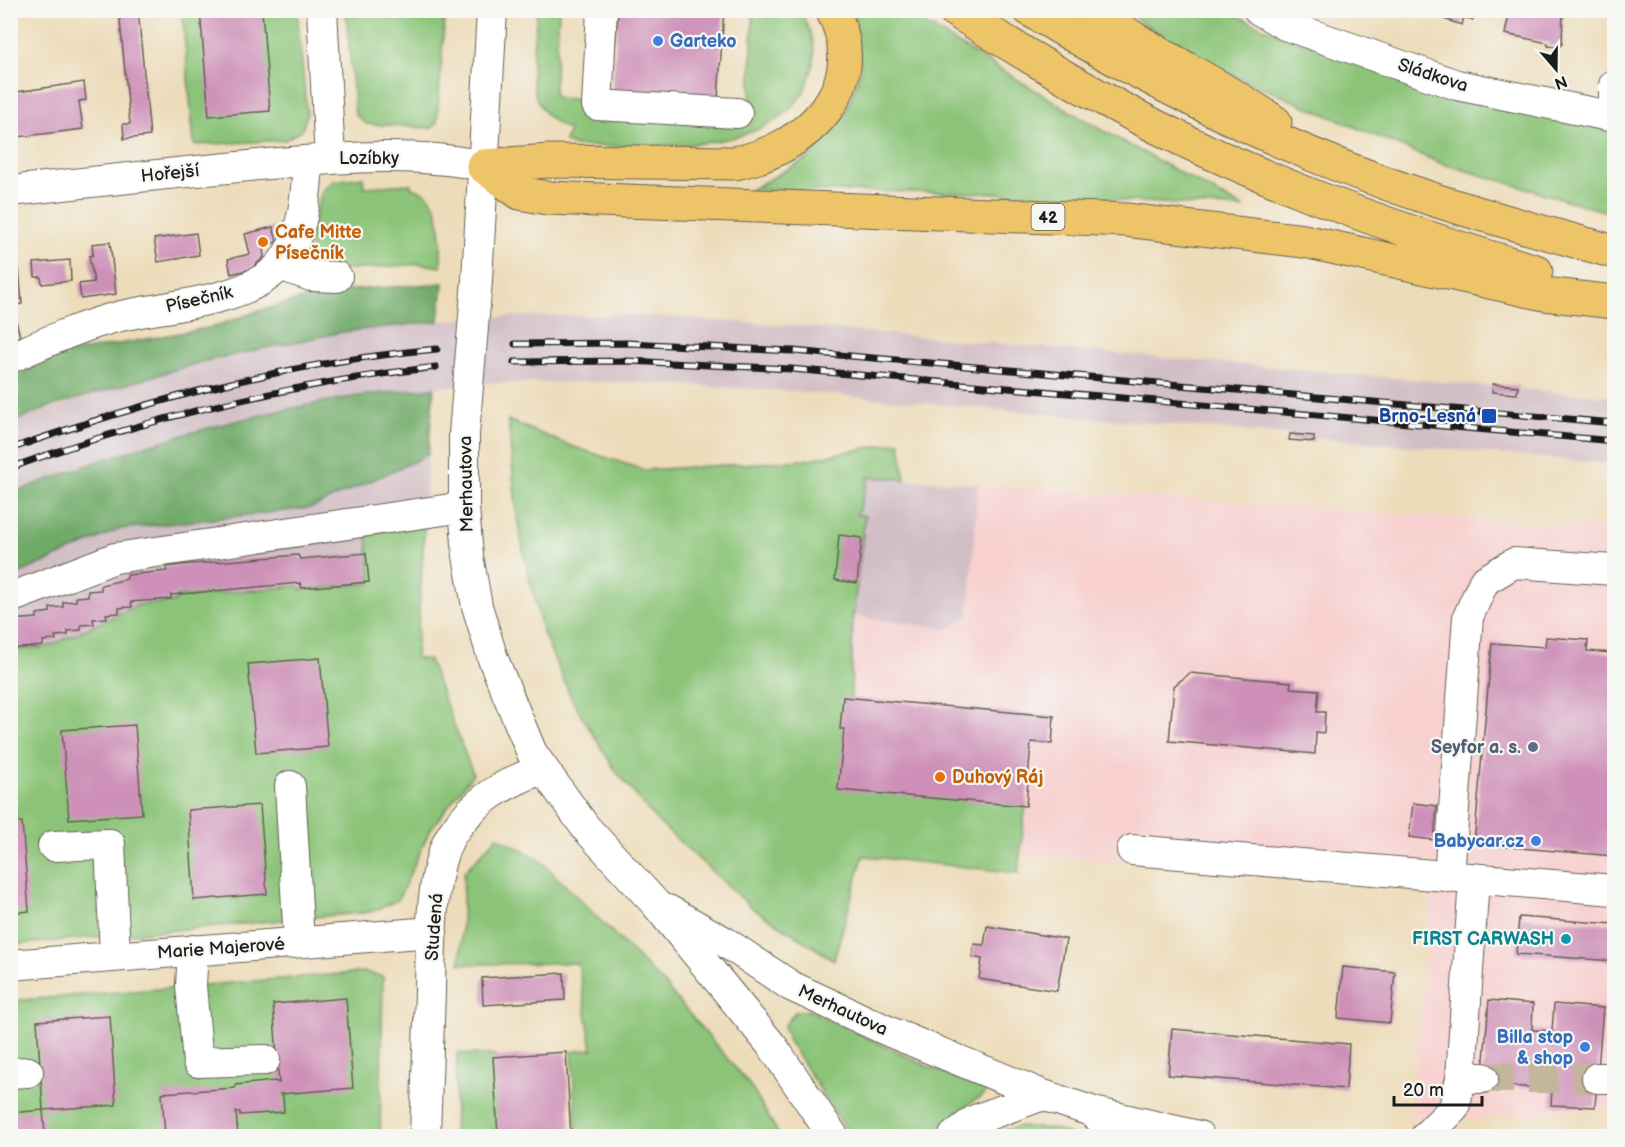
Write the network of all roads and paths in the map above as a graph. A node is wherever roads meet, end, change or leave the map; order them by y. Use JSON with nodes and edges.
{"nodes":[{"id":1,"x":322,"y":10,"type":"edge"},
{"id":2,"x":492,"y":10,"type":"edge"},
{"id":3,"x":602,"y":10,"type":"edge"},
{"id":4,"x":832,"y":10,"type":"edge"},
{"id":5,"x":954,"y":10,"type":"edge"},
{"id":6,"x":1030,"y":10,"type":"edge"},
{"id":7,"x":1092,"y":10,"type":"edge"},
{"id":8,"x":1259,"y":10,"type":"edge"},
{"id":9,"x":1614,"y":85,"type":"edge"},
{"id":10,"x":736,"y":113,"type":"dead end"},
{"id":11,"x":1614,"y":117,"type":"edge"},
{"id":12,"x":319,"y":160,"type":"junction"},
{"id":13,"x":1336,"y":164,"type":"junction"},
{"id":14,"x":483,"y":166,"type":"junction"},
{"id":15,"x":10,"y":191,"type":"edge"},
{"id":16,"x":1614,"y":252,"type":"edge"},
{"id":17,"x":280,"y":265,"type":"junction"},
{"id":18,"x":337,"y":277,"type":"dead end"},
{"id":19,"x":1614,"y":292,"type":"edge"},
{"id":20,"x":1614,"y":302,"type":"edge"},
{"id":21,"x":10,"y":358,"type":"edge"},
{"id":22,"x":464,"y":507,"type":"junction"},
{"id":23,"x":1614,"y":570,"type":"edge"},
{"id":24,"x":10,"y":598,"type":"edge"},
{"id":25,"x":542,"y":769,"type":"junction"},
{"id":26,"x":290,"y":786,"type":"dead end"},
{"id":27,"x":53,"y":846,"type":"dead end"},
{"id":28,"x":1132,"y":850,"type":"dead end"},
{"id":29,"x":1462,"y":877,"type":"junction"},
{"id":30,"x":1614,"y":890,"type":"edge"},
{"id":31,"x":654,"y":903,"type":"junction"},
{"id":32,"x":432,"y":932,"type":"junction"},
{"id":33,"x":299,"y":942,"type":"junction"},
{"id":34,"x":193,"y":950,"type":"junction"},
{"id":35,"x":115,"y":956,"type":"junction"},
{"id":36,"x":10,"y":964,"type":"edge"},
{"id":37,"x":265,"y":1060,"type":"dead end"},
{"id":38,"x":1043,"y":1095,"type":"junction"},
{"id":39,"x":1091,"y":1111,"type":"junction"},
{"id":40,"x":425,"y":1137,"type":"edge"},
{"id":41,"x":833,"y":1137,"type":"edge"},
{"id":42,"x":954,"y":1137,"type":"edge"},
{"id":43,"x":1120,"y":1137,"type":"edge"},
{"id":44,"x":1199,"y":1137,"type":"edge"},
{"id":45,"x":1426,"y":1137,"type":"edge"}],
"edges":[{"from":1,"to":12,"type":"street","name":"Lozíbky"},
{"from":2,"to":14,"type":"street","name":"Merhautova"},
{"from":3,"to":10,"type":"street"},
{"from":4,"to":14,"type":"highway"},
{"from":5,"to":19,"type":"highway"},
{"from":6,"to":13,"type":"highway"},
{"from":7,"to":13,"type":"highway"},
{"from":8,"to":11,"type":"street","name":"Sládkova"},
{"from":9,"to":11,"type":"street"},
{"from":12,"to":14,"type":"street","name":"Lozíbky"},
{"from":12,"to":15,"type":"street","name":"Hořejší"},
{"from":12,"to":17,"type":"street","name":"Písečník"},
{"from":13,"to":16,"type":"highway"},
{"from":14,"to":20,"type":"highway","number":"42"},
{"from":14,"to":22,"type":"street","name":"Merhautova","bridge":true},
{"from":17,"to":18,"type":"street"},
{"from":17,"to":21,"type":"street","name":"Písečník"},
{"from":22,"to":24,"type":"street"},
{"from":22,"to":25,"type":"street","name":"Merhautova"},
{"from":23,"to":29,"type":"street"},
{"from":25,"to":31,"type":"street","name":"Merhautova"},
{"from":25,"to":32,"type":"street","name":"Studená"},
{"from":26,"to":33,"type":"street"},
{"from":27,"to":35,"type":"street"},
{"from":28,"to":29,"type":"street"},
{"from":29,"to":30,"type":"street"},
{"from":29,"to":45,"type":"street"},
{"from":31,"to":38,"type":"street","name":"Merhautova"},
{"from":31,"to":41,"type":"street","name":"Merhautova"},
{"from":32,"to":33,"type":"street","name":"Marie Majerové"},
{"from":32,"to":40,"type":"street","name":"Studená"},
{"from":33,"to":34,"type":"street","name":"Marie Majerové"},
{"from":34,"to":35,"type":"street","name":"Marie Majerové"},
{"from":34,"to":37,"type":"street"},
{"from":35,"to":36,"type":"street","name":"Marie Majerové"},
{"from":38,"to":39,"type":"street","name":"Merhautova"},
{"from":38,"to":42,"type":"street"},
{"from":39,"to":43,"type":"street"},
{"from":39,"to":44,"type":"street","name":"Merhautova"}]}
